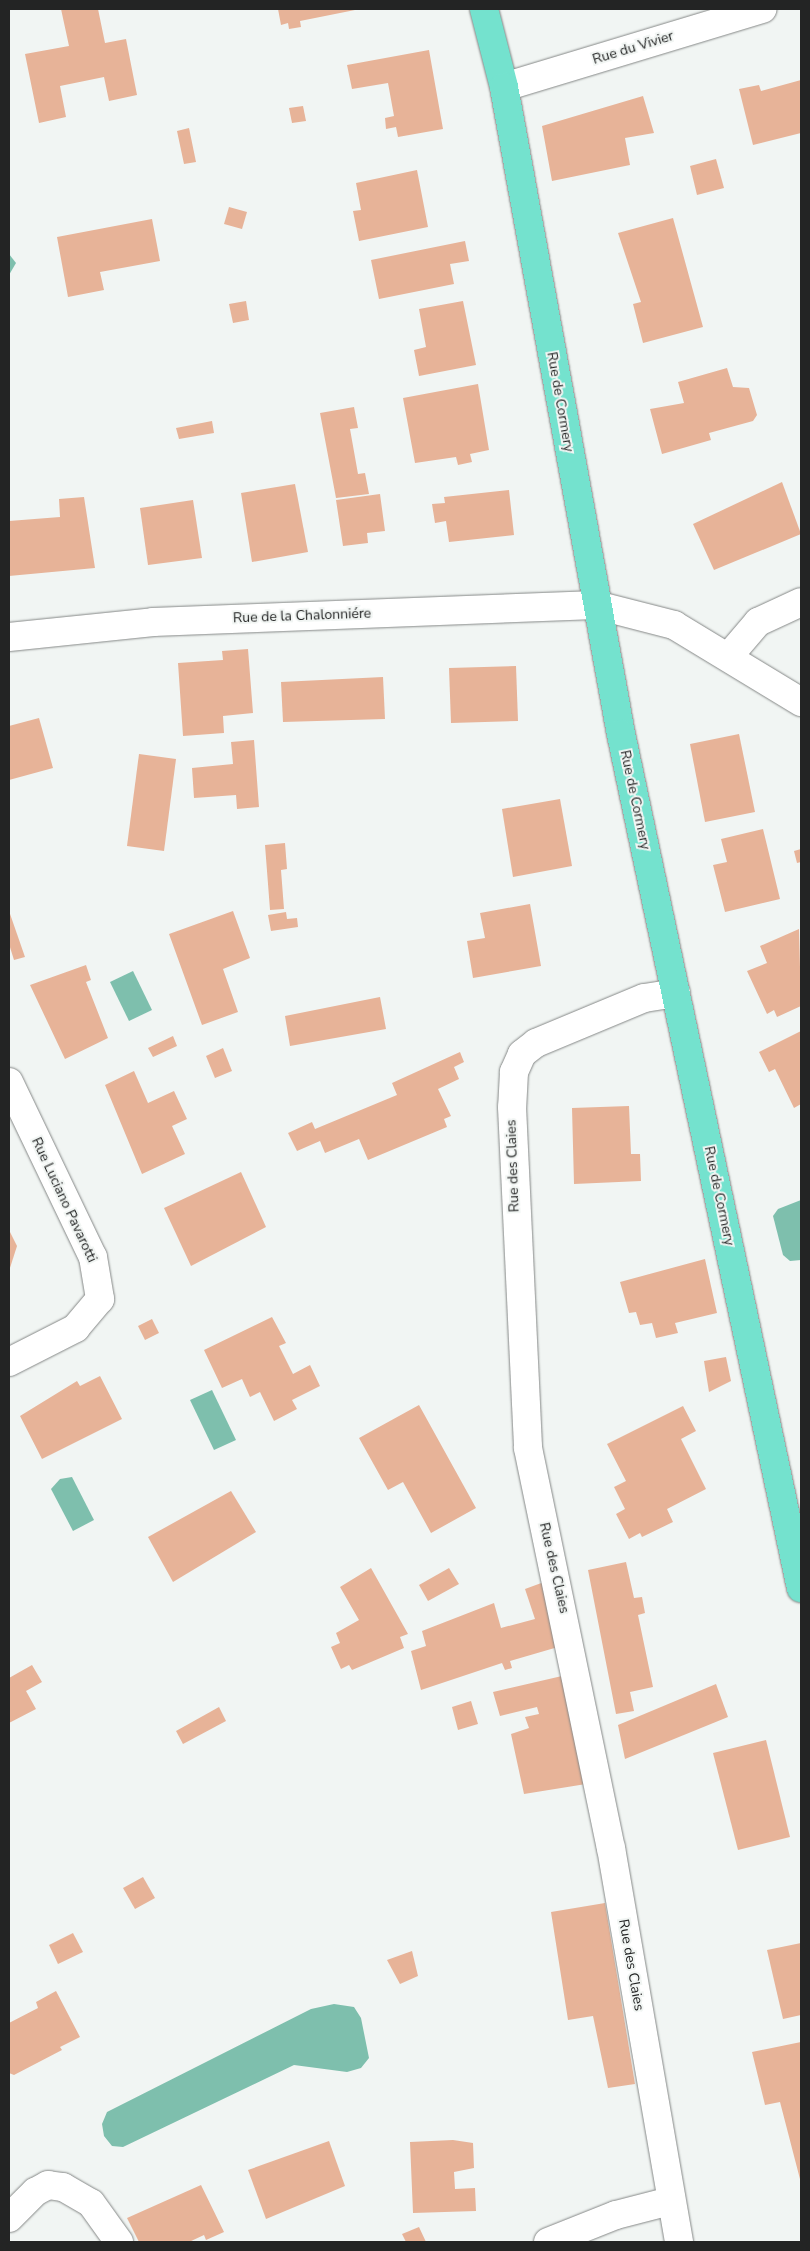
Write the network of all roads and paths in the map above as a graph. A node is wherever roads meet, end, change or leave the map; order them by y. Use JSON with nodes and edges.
{"nodes":[{"id":1,"x":484,"y":9,"type":"edge"},
{"id":2,"x":762,"y":9,"type":"edge"},
{"id":3,"x":504,"y":87,"type":"junction"},
{"id":4,"x":801,"y":602,"type":"edge"},
{"id":5,"x":596,"y":605,"type":"junction"},
{"id":6,"x":9,"y":637,"type":"edge"},
{"id":7,"x":729,"y":656,"type":"junction"},
{"id":8,"x":801,"y":702,"type":"edge"},
{"id":9,"x":676,"y":993,"type":"junction"},
{"id":10,"x":9,"y":1082,"type":"edge"},
{"id":11,"x":9,"y":1362,"type":"edge"},
{"id":12,"x":801,"y":1588,"type":"edge"},
{"id":13,"x":670,"y":2200,"type":"junction"},
{"id":14,"x":9,"y":2218,"type":"edge"},
{"id":15,"x":119,"y":2242,"type":"edge"},
{"id":16,"x":548,"y":2242,"type":"edge"},
{"id":17,"x":679,"y":2242,"type":"edge"}],
"edges":[{"from":1,"to":3,"type":"main road","name":"Rue de Cormery"},
{"from":2,"to":3,"type":"street","name":"Rue du Vivier"},
{"from":3,"to":5,"type":"main road","name":"Rue de Cormery"},
{"from":4,"to":7,"type":"street"},
{"from":5,"to":6,"type":"street","name":"Rue de la Chalonniére"},
{"from":5,"to":7,"type":"street","name":"Rue de la Chalonniére"},
{"from":5,"to":9,"type":"main road","name":"Rue de Cormery"},
{"from":7,"to":8,"type":"street","name":"Rue de la Chalonniére"},
{"from":9,"to":12,"type":"main road","name":"Rue de Cormery"},
{"from":9,"to":13,"type":"street","name":"Rue des Claies"},
{"from":10,"to":11,"type":"street","name":"Rue Luciano Pavarotti"},
{"from":13,"to":16,"type":"street"},
{"from":13,"to":17,"type":"street","name":"Rue des Claies"},
{"from":14,"to":15,"type":"street"}]}
